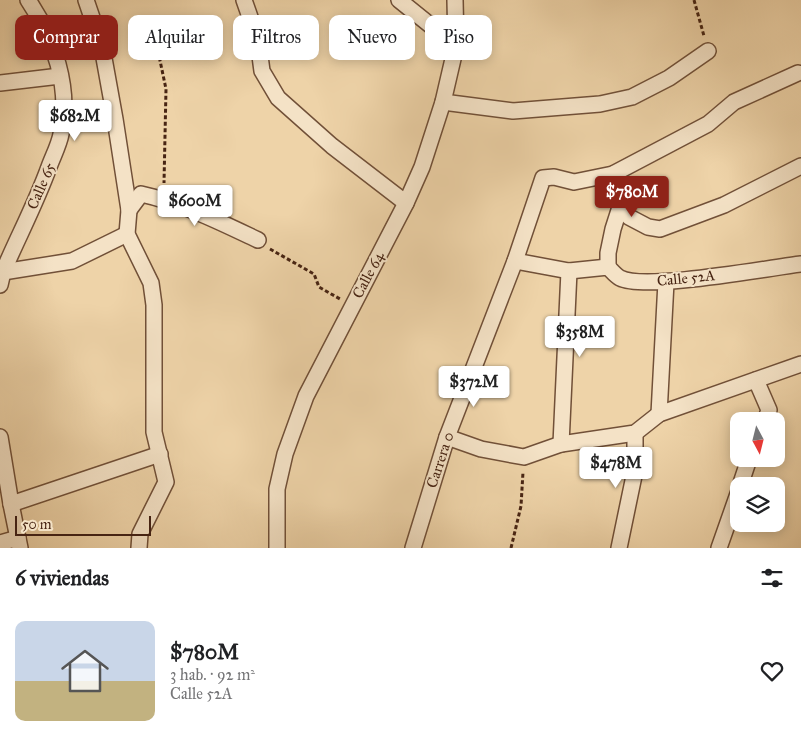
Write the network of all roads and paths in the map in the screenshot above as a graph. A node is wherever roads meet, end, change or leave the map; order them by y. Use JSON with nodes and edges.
{"nodes":[{"id":1,"x":28,"y":0,"type":"edge"},
{"id":2,"x":86,"y":0,"type":"edge"},
{"id":3,"x":244,"y":0,"type":"edge"},
{"id":4,"x":399,"y":0,"type":"edge"},
{"id":5,"x":455,"y":0,"type":"edge"},
{"id":6,"x":694,"y":0,"type":"edge"},
{"id":7,"x":455,"y":15,"type":"edge"},
{"id":8,"x":425,"y":21,"type":"edge"},
{"id":9,"x":708,"y":51,"type":"joint"},
{"id":10,"x":160,"y":60,"type":"edge"},
{"id":11,"x":453,"y":60,"type":"edge"},
{"id":12,"x":798,"y":72,"type":"dead end"},
{"id":13,"x":60,"y":76,"type":"junction"},
{"id":14,"x":0,"y":83,"type":"edge"},
{"id":15,"x":443,"y":102,"type":"junction"},
{"id":16,"x":801,"y":166,"type":"edge"},
{"id":17,"x":613,"y":174,"type":"junction"},
{"id":18,"x":164,"y":199,"type":"junction"},
{"id":19,"x":406,"y":203,"type":"junction"},
{"id":20,"x":621,"y":204,"type":"junction"},
{"id":21,"x":129,"y":210,"type":"junction"},
{"id":22,"x":127,"y":234,"type":"junction"},
{"id":23,"x":258,"y":240,"type":"joint"},
{"id":24,"x":515,"y":261,"type":"junction"},
{"id":25,"x":801,"y":264,"type":"edge"},
{"id":26,"x":608,"y":267,"type":"junction"},
{"id":27,"x":569,"y":271,"type":"junction"},
{"id":28,"x":1,"y":279,"type":"edge"},
{"id":29,"x":666,"y":282,"type":"junction"},
{"id":30,"x":352,"y":305,"type":"junction"},
{"id":31,"x":801,"y":364,"type":"edge"},
{"id":32,"x":756,"y":380,"type":"junction"},
{"id":33,"x":768,"y":412,"type":"edge"},
{"id":34,"x":659,"y":414,"type":"junction"},
{"id":35,"x":635,"y":433,"type":"junction"},
{"id":36,"x":0,"y":437,"type":"edge"},
{"id":37,"x":447,"y":438,"type":"junction"},
{"id":38,"x":562,"y":444,"type":"junction"},
{"id":39,"x":160,"y":454,"type":"junction"},
{"id":40,"x":524,"y":458,"type":"junction"},
{"id":41,"x":11,"y":504,"type":"junction"},
{"id":42,"x":730,"y":518,"type":"edge"},
{"id":43,"x":0,"y":543,"type":"edge"},
{"id":44,"x":19,"y":543,"type":"edge"},
{"id":45,"x":139,"y":548,"type":"edge"},
{"id":46,"x":277,"y":548,"type":"edge"},
{"id":47,"x":413,"y":548,"type":"edge"},
{"id":48,"x":512,"y":548,"type":"edge"},
{"id":49,"x":619,"y":548,"type":"edge"},
{"id":50,"x":720,"y":548,"type":"edge"}],
"edges":[{"from":1,"to":13,"type":"street","name":"Calle 65"},
{"from":2,"to":21,"type":"street"},
{"from":3,"to":19,"type":"street"},
{"from":4,"to":8,"type":"street"},
{"from":5,"to":7,"type":"street","name":"Calle 64"},
{"from":6,"to":9,"type":"path"},
{"from":9,"to":15,"type":"street"},
{"from":10,"to":18,"type":"path"},
{"from":11,"to":15,"type":"street","name":"Calle 64"},
{"from":12,"to":17,"type":"street"},
{"from":13,"to":14,"type":"street"},
{"from":13,"to":28,"type":"street","name":"Calle 65"},
{"from":15,"to":19,"type":"street","name":"Calle 64"},
{"from":16,"to":20,"type":"street"},
{"from":17,"to":20,"type":"street"},
{"from":17,"to":24,"type":"street","name":"Carrera 0"},
{"from":18,"to":21,"type":"street"},
{"from":18,"to":23,"type":"street"},
{"from":19,"to":30,"type":"street","name":"Calle 64"},
{"from":20,"to":26,"type":"street"},
{"from":21,"to":22,"type":"street"},
{"from":22,"to":28,"type":"street"},
{"from":22,"to":39,"type":"street"},
{"from":23,"to":30,"type":"path"},
{"from":24,"to":27,"type":"street"},
{"from":24,"to":37,"type":"street","name":"Carrera 0"},
{"from":25,"to":29,"type":"street","name":"Calle 52A"},
{"from":26,"to":27,"type":"street"},
{"from":26,"to":29,"type":"street","name":"Calle 52A"},
{"from":27,"to":38,"type":"street"},
{"from":29,"to":34,"type":"street"},
{"from":30,"to":46,"type":"street","name":"Calle 64"},
{"from":31,"to":32,"type":"street"},
{"from":32,"to":33,"type":"street"},
{"from":32,"to":34,"type":"street"},
{"from":34,"to":35,"type":"street"},
{"from":35,"to":38,"type":"street"},
{"from":35,"to":49,"type":"street"},
{"from":36,"to":41,"type":"street"},
{"from":37,"to":40,"type":"street"},
{"from":37,"to":47,"type":"street","name":"Carrera 0"},
{"from":38,"to":40,"type":"street"},
{"from":39,"to":41,"type":"street"},
{"from":39,"to":45,"type":"street"},
{"from":40,"to":48,"type":"path"},
{"from":41,"to":44,"type":"street"},
{"from":42,"to":50,"type":"street"},
{"from":43,"to":44,"type":"street"}]}
